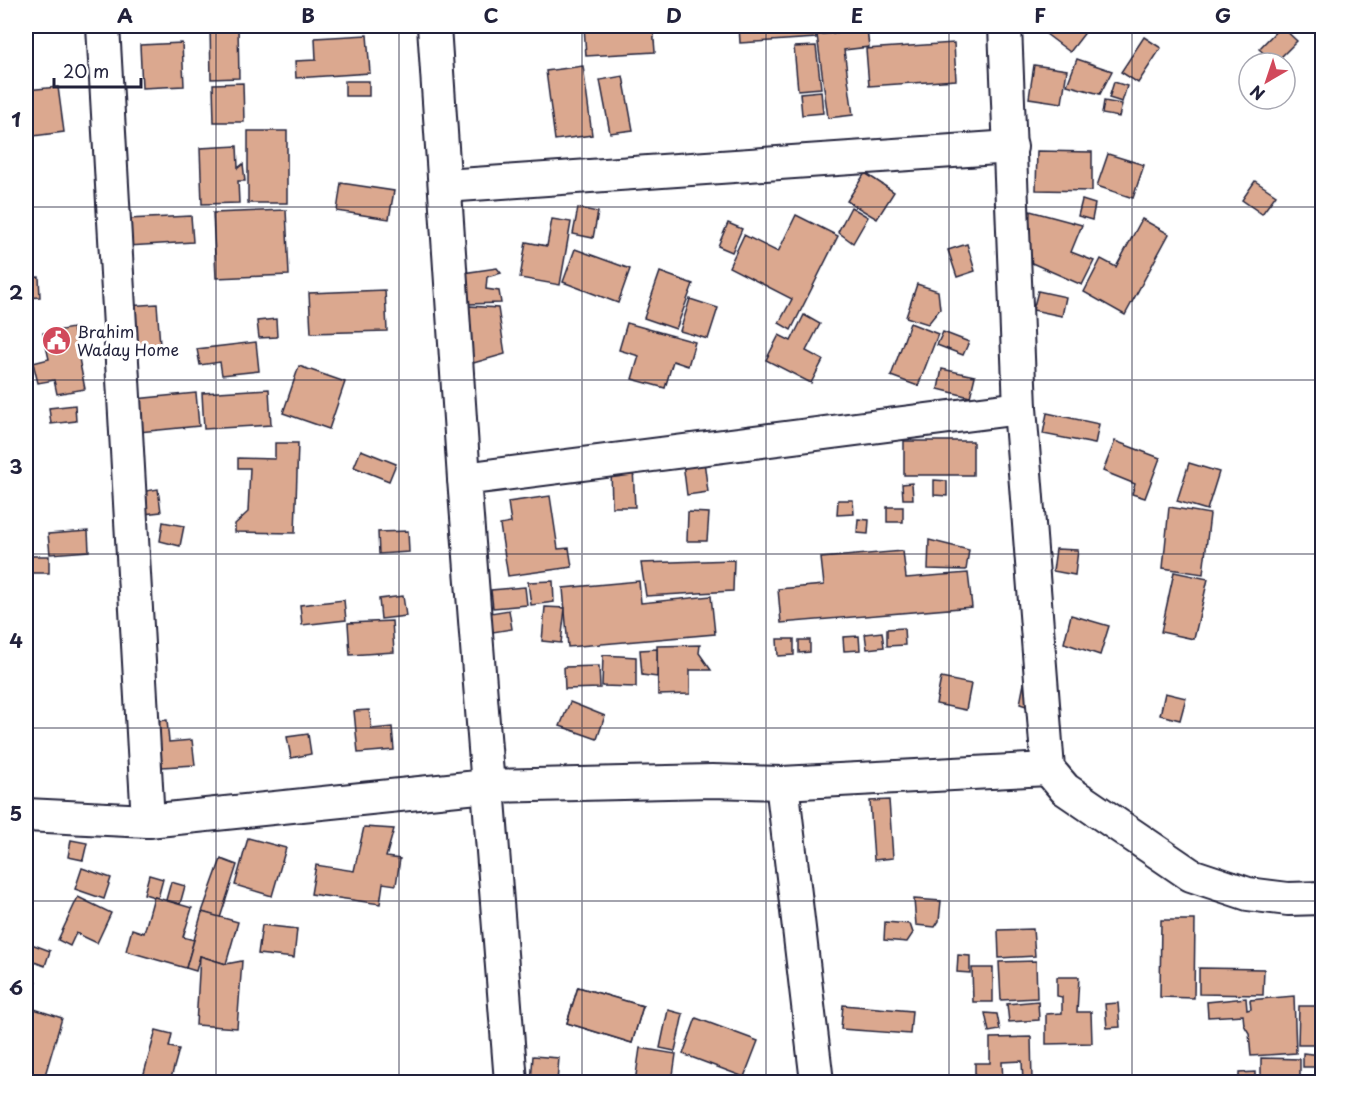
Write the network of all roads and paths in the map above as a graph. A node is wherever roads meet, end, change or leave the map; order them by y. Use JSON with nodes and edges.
{"nodes":[{"id":1,"x":103,"y":26,"type":"edge"},
{"id":2,"x":434,"y":26,"type":"edge"},
{"id":3,"x":1005,"y":26,"type":"edge"},
{"id":4,"x":1011,"y":147,"type":"junction"},
{"id":5,"x":445,"y":186,"type":"junction"},
{"id":6,"x":1020,"y":408,"type":"junction"},
{"id":7,"x":464,"y":479,"type":"junction"},
{"id":8,"x":1048,"y":769,"type":"junction"},
{"id":9,"x":782,"y":783,"type":"junction"},
{"id":10,"x":487,"y":786,"type":"junction"},
{"id":11,"x":26,"y":815,"type":"edge"},
{"id":12,"x":148,"y":821,"type":"junction"},
{"id":13,"x":1323,"y":898,"type":"edge"},
{"id":14,"x":511,"y":1083,"type":"edge"},
{"id":15,"x":817,"y":1083,"type":"edge"}],
"edges":[{"from":1,"to":12,"type":"street"},
{"from":2,"to":5,"type":"street"},
{"from":3,"to":4,"type":"street"},
{"from":4,"to":5,"type":"street"},
{"from":4,"to":6,"type":"street"},
{"from":5,"to":7,"type":"street"},
{"from":6,"to":7,"type":"street"},
{"from":6,"to":8,"type":"street"},
{"from":7,"to":10,"type":"street"},
{"from":8,"to":9,"type":"street"},
{"from":8,"to":13,"type":"street"},
{"from":9,"to":10,"type":"street"},
{"from":9,"to":15,"type":"street"},
{"from":10,"to":12,"type":"street"},
{"from":10,"to":14,"type":"street"},
{"from":11,"to":12,"type":"street"}]}
